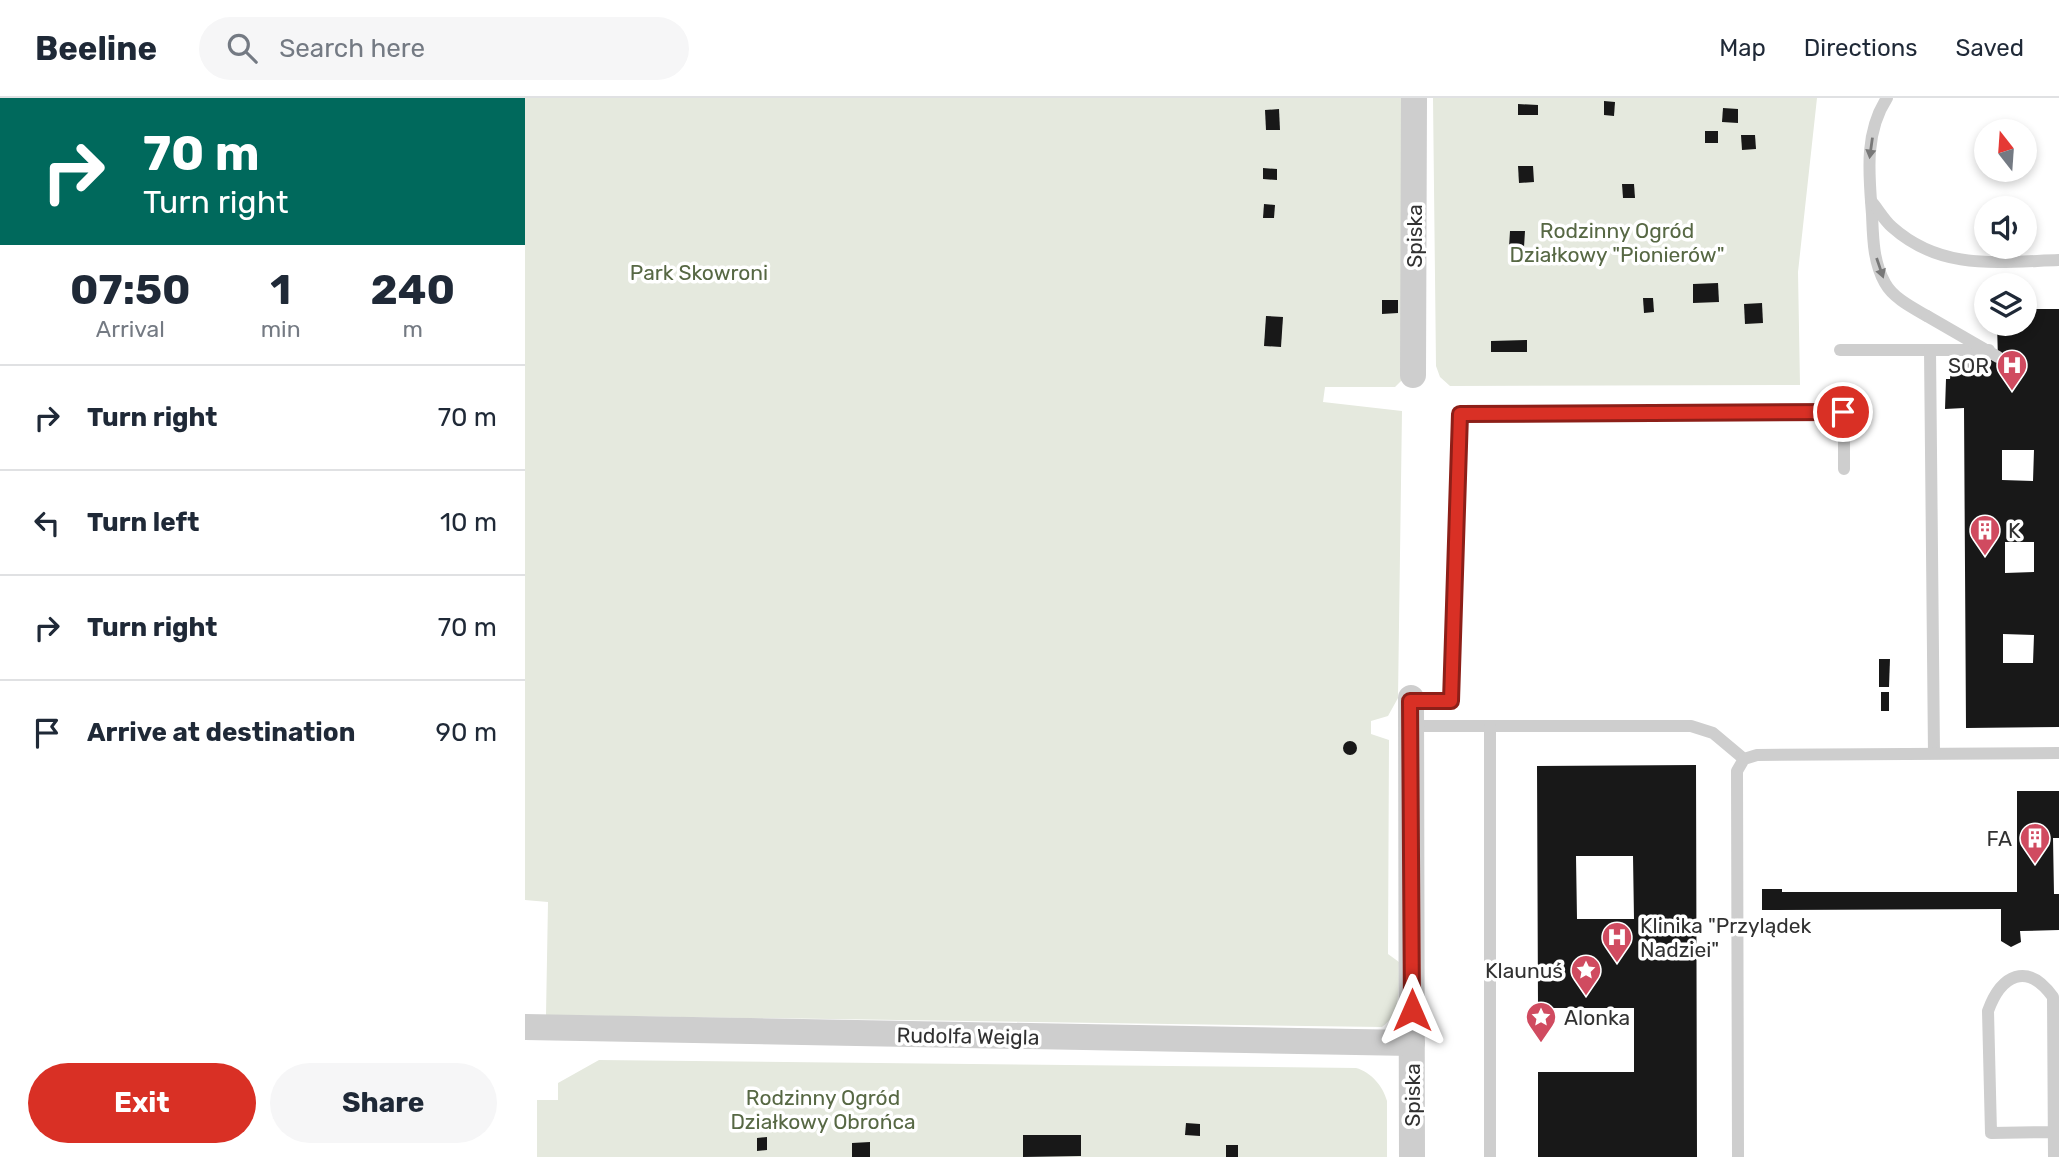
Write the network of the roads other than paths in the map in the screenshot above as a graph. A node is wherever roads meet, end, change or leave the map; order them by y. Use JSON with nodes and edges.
{"nodes":[{"id":1,"x":1414,"y":98,"type":"edge"},
{"id":2,"x":1887,"y":98,"type":"edge"},
{"id":3,"x":1871,"y":201,"type":"junction"},
{"id":4,"x":2059,"y":260,"type":"edge"},
{"id":5,"x":1840,"y":349,"type":"dead end"},
{"id":6,"x":1930,"y":350,"type":"junction"},
{"id":7,"x":1413,"y":375,"type":"dead end"},
{"id":8,"x":1844,"y":468,"type":"dead end"},
{"id":9,"x":1410,"y":708,"type":"junction"},
{"id":10,"x":1490,"y":727,"type":"junction"},
{"id":11,"x":1934,"y":753,"type":"junction"},
{"id":12,"x":2059,"y":753,"type":"edge"},
{"id":13,"x":1744,"y":759,"type":"junction"},
{"id":14,"x":525,"y":1027,"type":"edge"},
{"id":15,"x":1412,"y":1043,"type":"junction"},
{"id":16,"x":2054,"y":1132,"type":"junction"},
{"id":17,"x":1412,"y":1157,"type":"edge"},
{"id":18,"x":1490,"y":1157,"type":"edge"},
{"id":19,"x":1738,"y":1157,"type":"edge"},
{"id":20,"x":2054,"y":1157,"type":"edge"}],
"edges":[{"from":1,"to":7,"type":"street","name":"Spiska"},
{"from":2,"to":3,"type":"lane","one_way":true},
{"from":3,"to":4,"type":"lane"},
{"from":3,"to":6,"type":"lane","one_way":true,"bridge":true},
{"from":5,"to":6,"type":"lane"},
{"from":6,"to":11,"type":"lane"},
{"from":8,"to":9,"type":"lane"},
{"from":9,"to":10,"type":"lane"},
{"from":9,"to":15,"type":"street","name":"Spiska"},
{"from":10,"to":13,"type":"lane"},
{"from":10,"to":18,"type":"lane"},
{"from":11,"to":12,"type":"lane"},
{"from":11,"to":13,"type":"lane"},
{"from":13,"to":19,"type":"lane"},
{"from":14,"to":15,"type":"street","name":"Rudolfa Weigla"},
{"from":15,"to":17,"type":"street","name":"Spiska"},
{"from":16,"to":16,"type":"lane"},
{"from":16,"to":20,"type":"lane"}]}
